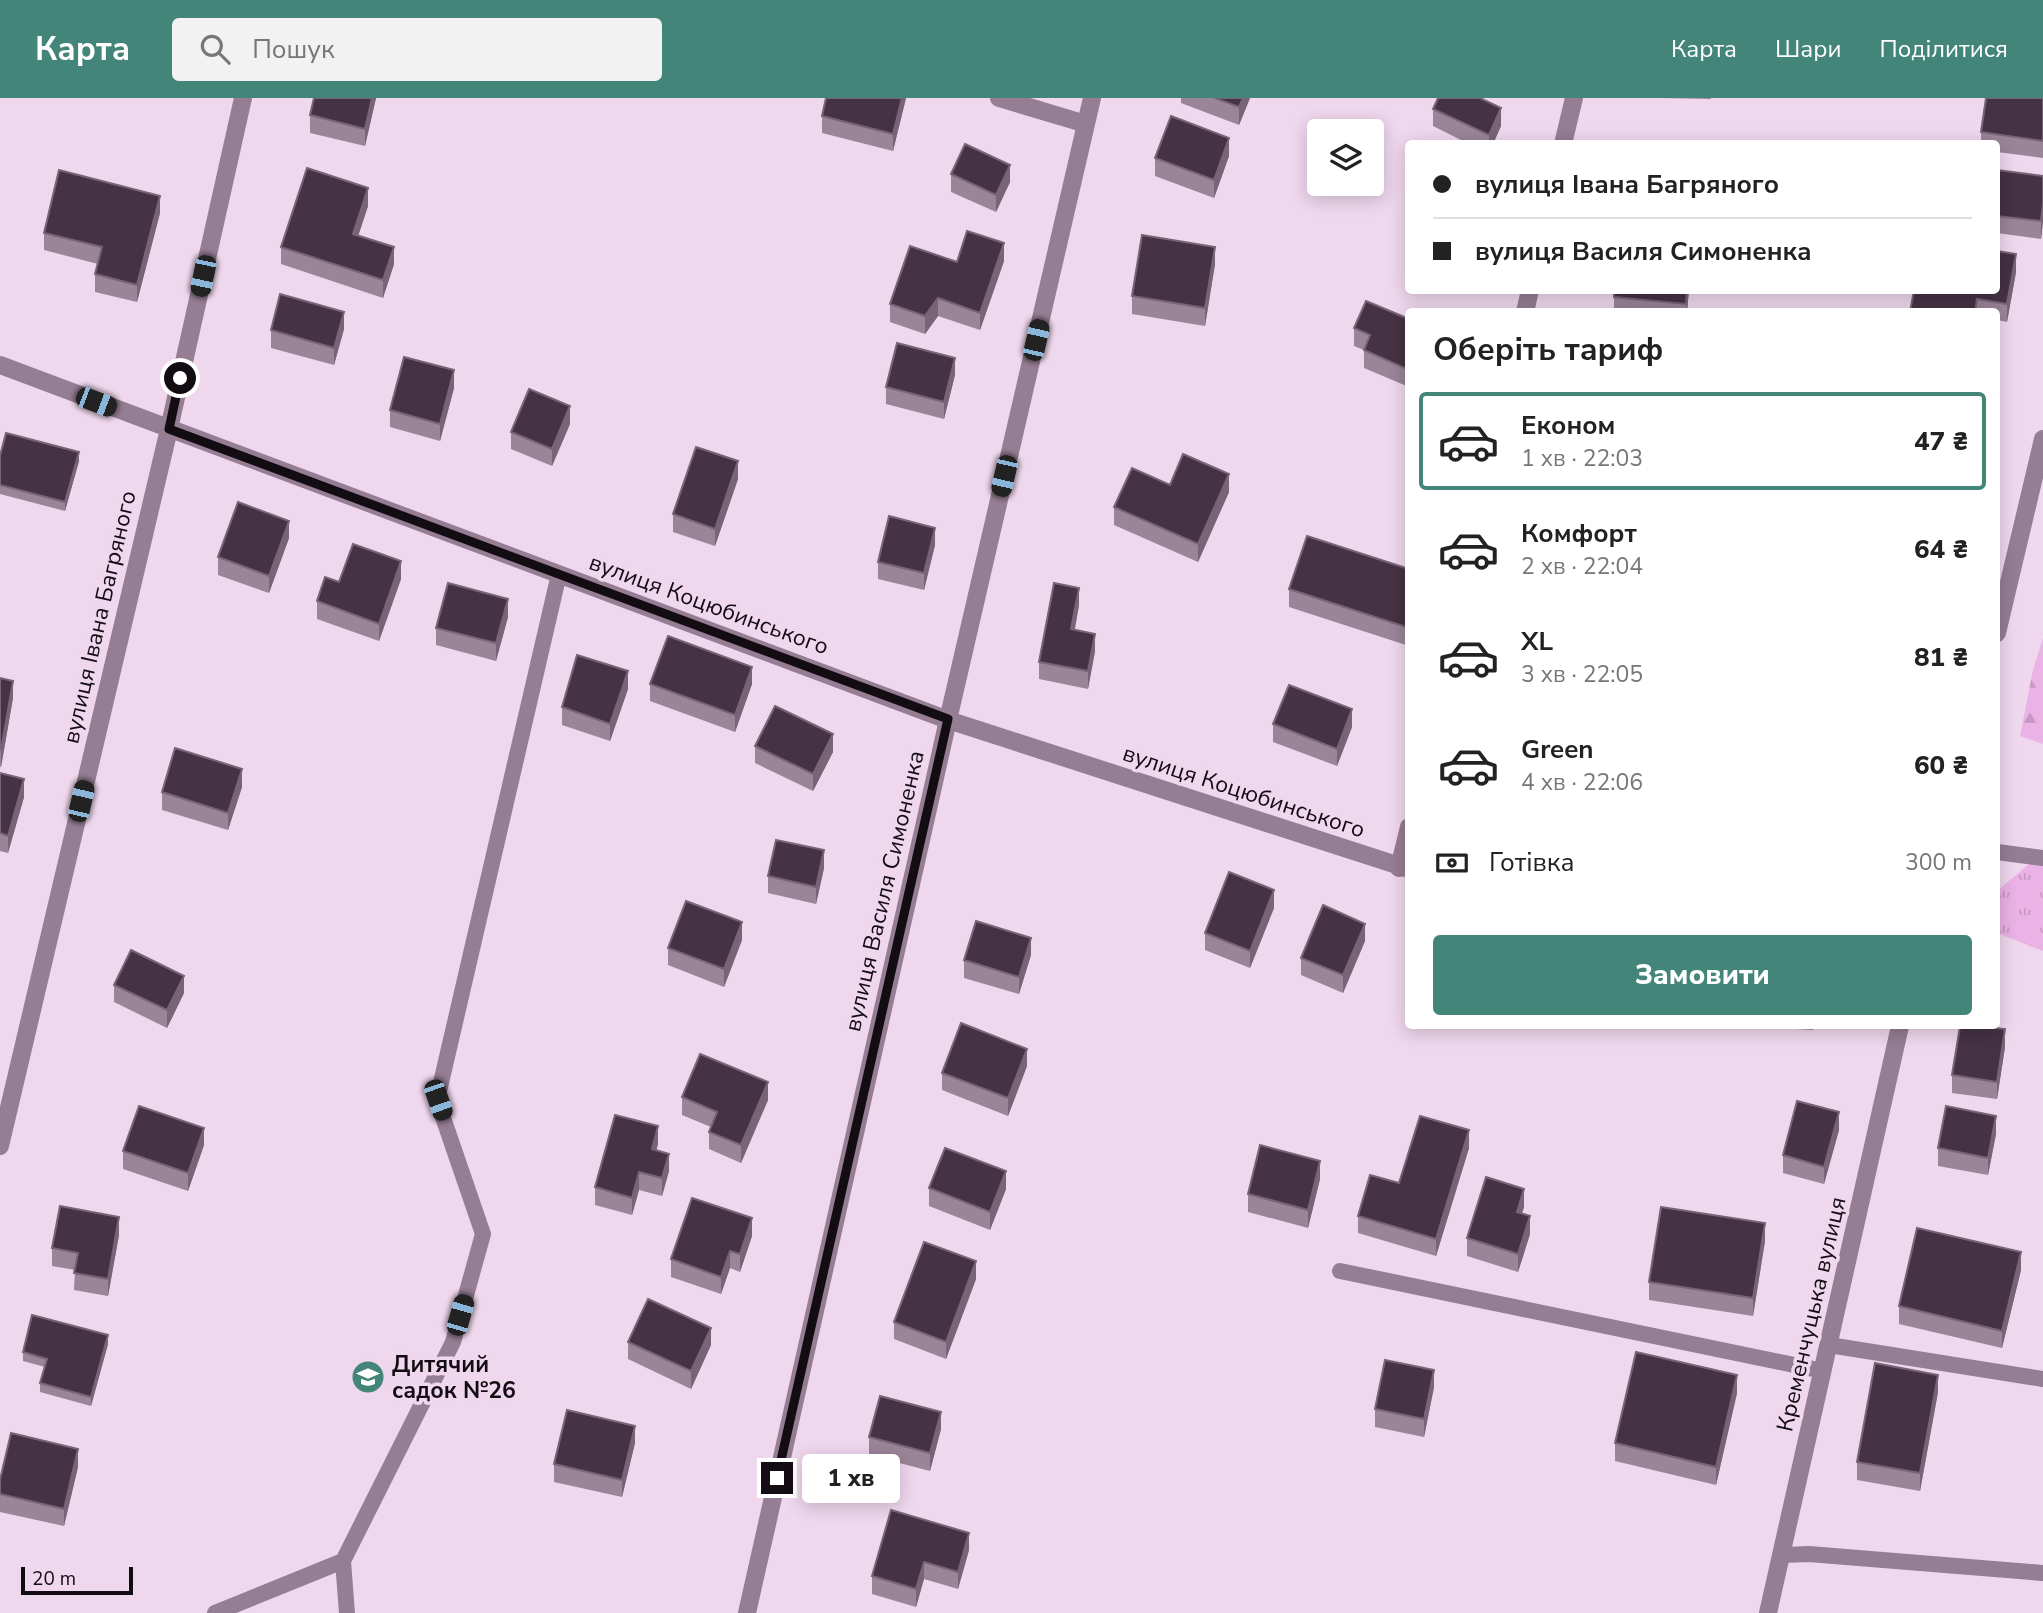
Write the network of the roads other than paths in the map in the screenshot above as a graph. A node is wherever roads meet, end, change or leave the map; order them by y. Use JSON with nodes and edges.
{"nodes":[{"id":1,"x":243,"y":98,"type":"edge"},
{"id":2,"x":999,"y":98,"type":"edge"},
{"id":3,"x":1092,"y":98,"type":"edge"},
{"id":4,"x":1574,"y":98,"type":"edge"},
{"id":5,"x":1086,"y":124,"type":"junction"},
{"id":6,"x":1564,"y":140,"type":"edge"},
{"id":7,"x":0,"y":365,"type":"edge"},
{"id":8,"x":169,"y":429,"type":"junction"},
{"id":9,"x":2043,"y":439,"type":"edge"},
{"id":10,"x":559,"y":574,"type":"junction"},
{"id":11,"x":2000,"y":620,"type":"edge"},
{"id":12,"x":948,"y":719,"type":"junction"},
{"id":13,"x":2000,"y":852,"type":"edge"},
{"id":14,"x":2043,"y":859,"type":"edge"},
{"id":15,"x":1404,"y":869,"type":"edge"},
{"id":16,"x":1899,"y":1029,"type":"edge"},
{"id":17,"x":0,"y":1146,"type":"edge"},
{"id":18,"x":1340,"y":1271,"type":"dead end"},
{"id":19,"x":1829,"y":1345,"type":"junction"},
{"id":20,"x":1823,"y":1371,"type":"junction"},
{"id":21,"x":2043,"y":1379,"type":"edge"},
{"id":22,"x":1783,"y":1555,"type":"junction"},
{"id":23,"x":343,"y":1561,"type":"junction"},
{"id":24,"x":2043,"y":1573,"type":"edge"},
{"id":25,"x":215,"y":1613,"type":"edge"},
{"id":26,"x":347,"y":1613,"type":"edge"},
{"id":27,"x":747,"y":1613,"type":"edge"},
{"id":28,"x":1768,"y":1613,"type":"edge"}],
"edges":[{"from":1,"to":8,"type":"street","name":"вулиця Івана Багряного"},
{"from":2,"to":5,"type":"street"},
{"from":3,"to":5,"type":"street","name":"вулиця Василя Симоненка"},
{"from":4,"to":6,"type":"street"},
{"from":5,"to":12,"type":"street","name":"вулиця Василя Симоненка"},
{"from":7,"to":8,"type":"street","name":"вулиця Коцюбинського"},
{"from":8,"to":10,"type":"street","name":"вулиця Коцюбинського"},
{"from":8,"to":17,"type":"street","name":"вулиця Івана Багряного"},
{"from":9,"to":11,"type":"street"},
{"from":10,"to":12,"type":"street","name":"вулиця Коцюбинського"},
{"from":10,"to":23,"type":"lane"},
{"from":12,"to":15,"type":"street","name":"вулиця Коцюбинського"},
{"from":12,"to":27,"type":"street","name":"вулиця Василя Симоненка"},
{"from":13,"to":14,"type":"lane"},
{"from":16,"to":19,"type":"street","name":"Кременчуцька вулиця"},
{"from":18,"to":20,"type":"lane"},
{"from":19,"to":20,"type":"street","name":"Кременчуцька вулиця"},
{"from":19,"to":21,"type":"lane"},
{"from":20,"to":22,"type":"street","name":"Кременчуцька вулиця"},
{"from":22,"to":24,"type":"lane"},
{"from":22,"to":28,"type":"street","name":"Кременчуцька вулиця"},
{"from":23,"to":25,"type":"lane"},
{"from":23,"to":26,"type":"lane"}]}
